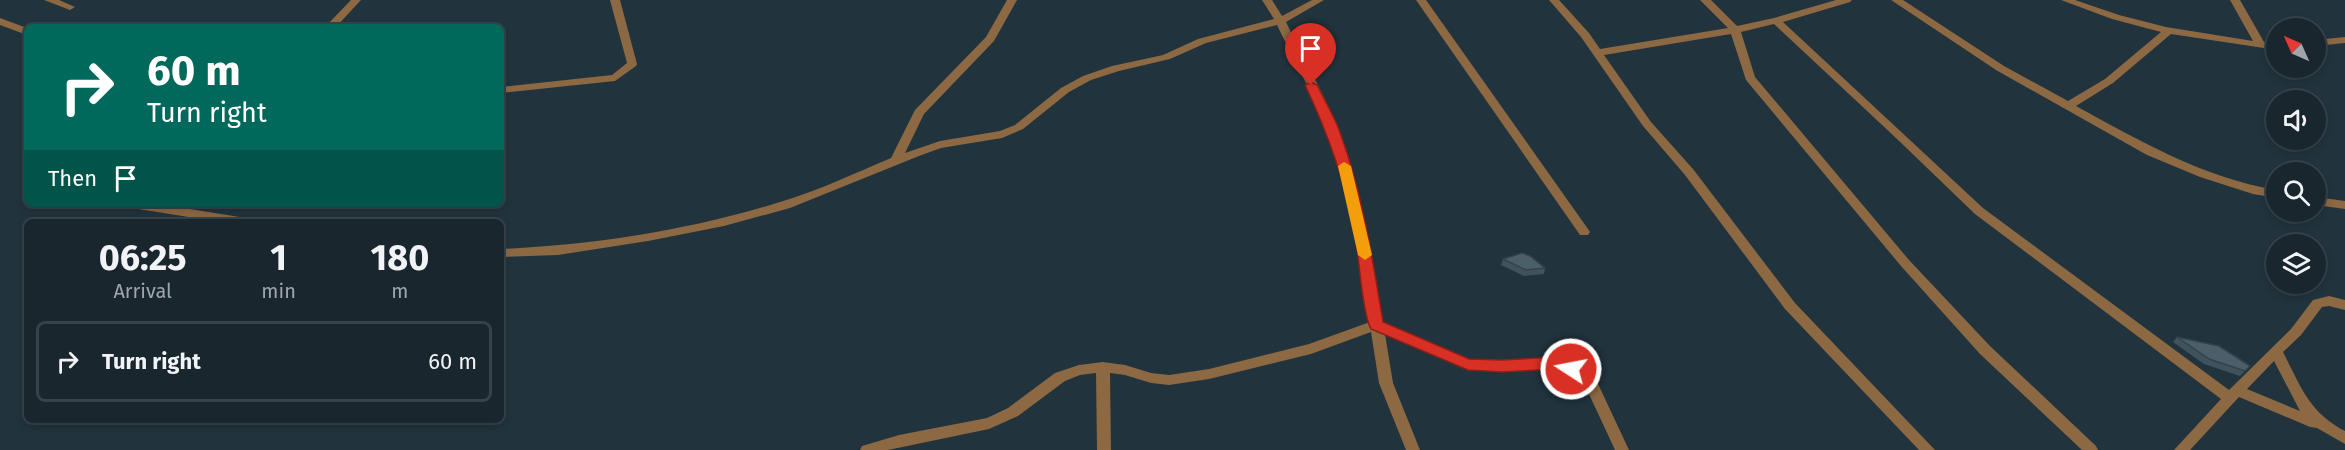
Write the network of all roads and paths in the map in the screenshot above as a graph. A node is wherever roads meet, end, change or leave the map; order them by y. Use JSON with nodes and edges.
{"nodes":[{"id":1,"x":50,"y":0,"type":"edge"},
{"id":2,"x":356,"y":0,"type":"edge"},
{"id":3,"x":615,"y":0,"type":"edge"},
{"id":4,"x":1012,"y":0,"type":"edge"},
{"id":5,"x":1267,"y":0,"type":"edge"},
{"id":6,"x":1319,"y":0,"type":"edge"},
{"id":7,"x":1421,"y":0,"type":"edge"},
{"id":8,"x":1554,"y":0,"type":"edge"},
{"id":9,"x":1705,"y":0,"type":"edge"},
{"id":10,"x":1847,"y":0,"type":"edge"},
{"id":11,"x":1896,"y":0,"type":"edge"},
{"id":12,"x":2066,"y":0,"type":"edge"},
{"id":13,"x":2235,"y":0,"type":"edge"},
{"id":14,"x":70,"y":7,"type":"dead end"},
{"id":15,"x":0,"y":21,"type":"edge"},
{"id":16,"x":1280,"y":21,"type":"junction"},
{"id":17,"x":1776,"y":21,"type":"junction"},
{"id":18,"x":333,"y":24,"type":"edge"},
{"id":19,"x":1735,"y":30,"type":"junction"},
{"id":20,"x":2170,"y":30,"type":"junction"},
{"id":21,"x":24,"y":31,"type":"edge"},
{"id":22,"x":2345,"y":40,"type":"edge"},
{"id":23,"x":2326,"y":42,"type":"edge"},
{"id":24,"x":2260,"y":45,"type":"junction"},
{"id":25,"x":2266,"y":45,"type":"edge"},
{"id":26,"x":1596,"y":53,"type":"junction"},
{"id":27,"x":504,"y":90,"type":"edge"},
{"id":28,"x":2068,"y":106,"type":"junction"},
{"id":29,"x":895,"y":162,"type":"junction"},
{"id":30,"x":2266,"y":192,"type":"edge"},
{"id":31,"x":2326,"y":202,"type":"edge"},
{"id":32,"x":2345,"y":205,"type":"edge"},
{"id":33,"x":151,"y":207,"type":"edge"},
{"id":34,"x":227,"y":219,"type":"edge"},
{"id":35,"x":1584,"y":232,"type":"dead end"},
{"id":36,"x":504,"y":253,"type":"edge"},
{"id":37,"x":2345,"y":305,"type":"edge"},
{"id":38,"x":1376,"y":325,"type":"junction"},
{"id":39,"x":2276,"y":351,"type":"junction"},
{"id":40,"x":1103,"y":367,"type":"junction"},
{"id":41,"x":2235,"y":395,"type":"junction"},
{"id":42,"x":2322,"y":426,"type":"junction"},
{"id":43,"x":2345,"y":438,"type":"edge"},
{"id":44,"x":867,"y":450,"type":"edge"},
{"id":45,"x":1104,"y":450,"type":"edge"},
{"id":46,"x":1413,"y":450,"type":"edge"},
{"id":47,"x":1622,"y":450,"type":"edge"},
{"id":48,"x":1928,"y":450,"type":"edge"},
{"id":49,"x":2091,"y":450,"type":"edge"},
{"id":50,"x":2181,"y":450,"type":"edge"}],
"edges":[{"from":1,"to":14,"type":"street"},
{"from":2,"to":18,"type":"street"},
{"from":3,"to":27,"type":"street"},
{"from":4,"to":29,"type":"street"},
{"from":5,"to":16,"type":"street"},
{"from":6,"to":16,"type":"street"},
{"from":7,"to":35,"type":"street"},
{"from":8,"to":26,"type":"street"},
{"from":9,"to":19,"type":"street"},
{"from":10,"to":17,"type":"street"},
{"from":11,"to":28,"type":"street"},
{"from":12,"to":20,"type":"street"},
{"from":13,"to":24,"type":"street"},
{"from":15,"to":21,"type":"street"},
{"from":16,"to":29,"type":"street"},
{"from":16,"to":38,"type":"street"},
{"from":17,"to":19,"type":"street"},
{"from":17,"to":41,"type":"street"},
{"from":19,"to":26,"type":"street"},
{"from":19,"to":49,"type":"street"},
{"from":20,"to":24,"type":"street"},
{"from":20,"to":28,"type":"street"},
{"from":22,"to":23,"type":"street"},
{"from":24,"to":25,"type":"street"},
{"from":26,"to":48,"type":"street"},
{"from":28,"to":30,"type":"street"},
{"from":29,"to":36,"type":"street"},
{"from":31,"to":32,"type":"street"},
{"from":33,"to":34,"type":"street"},
{"from":37,"to":39,"type":"street"},
{"from":38,"to":40,"type":"street"},
{"from":38,"to":46,"type":"street"},
{"from":38,"to":47,"type":"street"},
{"from":39,"to":41,"type":"street"},
{"from":39,"to":42,"type":"street"},
{"from":40,"to":44,"type":"street"},
{"from":40,"to":45,"type":"street"},
{"from":41,"to":42,"type":"street"},
{"from":41,"to":50,"type":"street"},
{"from":42,"to":43,"type":"street"}]}
